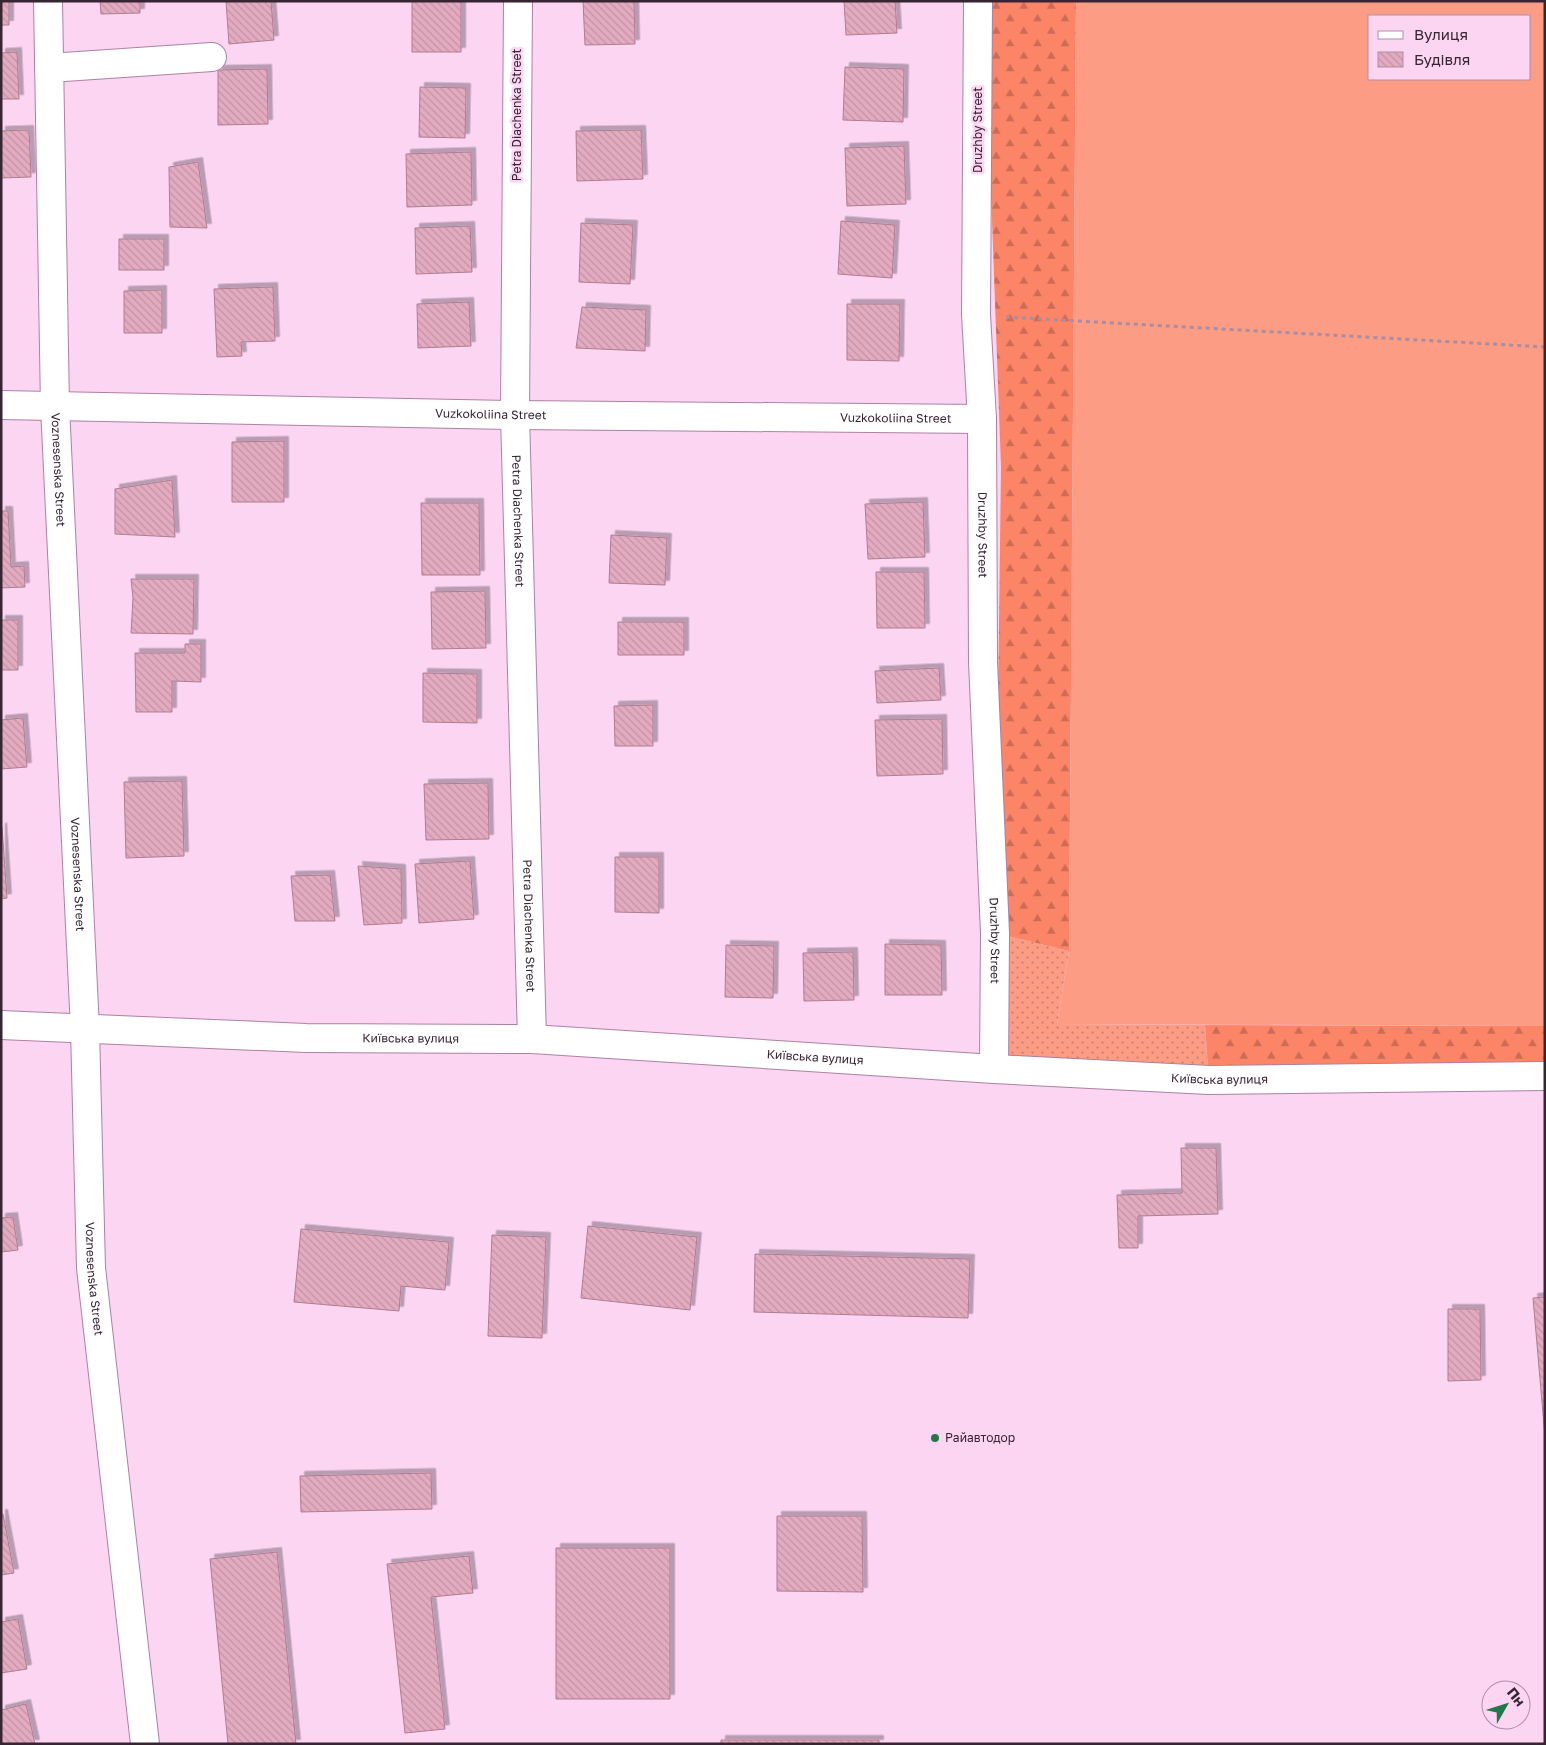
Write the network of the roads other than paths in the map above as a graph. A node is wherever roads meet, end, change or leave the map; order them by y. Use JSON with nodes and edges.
{"nodes":[{"id":1,"x":48,"y":1,"type":"edge"},
{"id":2,"x":518,"y":1,"type":"edge"},
{"id":3,"x":978,"y":1,"type":"edge"},
{"id":4,"x":212,"y":57,"type":"dead end"},
{"id":5,"x":49,"y":68,"type":"junction"},
{"id":6,"x":1,"y":405,"type":"edge"},
{"id":7,"x":54,"y":407,"type":"junction"},
{"id":8,"x":515,"y":415,"type":"junction"},
{"id":9,"x":982,"y":419,"type":"junction"},
{"id":10,"x":1,"y":1025,"type":"edge"},
{"id":11,"x":85,"y":1029,"type":"junction"},
{"id":12,"x":532,"y":1039,"type":"junction"},
{"id":13,"x":994,"y":1069,"type":"junction"},
{"id":14,"x":1545,"y":1076,"type":"edge"},
{"id":15,"x":145,"y":1744,"type":"edge"}],
"edges":[{"from":1,"to":5,"type":"street","name":"Voznesenska Street"},
{"from":2,"to":8,"type":"street","name":"Petra Diachenka Street"},
{"from":3,"to":9,"type":"street","name":"Druzhby Street"},
{"from":4,"to":5,"type":"street"},
{"from":5,"to":7,"type":"street","name":"Voznesenska Street"},
{"from":6,"to":7,"type":"street","name":"Vuzkokoliina Street"},
{"from":7,"to":8,"type":"street","name":"Vuzkokoliina Street"},
{"from":7,"to":11,"type":"street","name":"Voznesenska Street"},
{"from":8,"to":9,"type":"street","name":"Vuzkokoliina Street"},
{"from":8,"to":12,"type":"street","name":"Petra Diachenka Street"},
{"from":9,"to":13,"type":"street","name":"Druzhby Street"},
{"from":10,"to":11,"type":"street","name":"Київська вулиця"},
{"from":11,"to":12,"type":"street","name":"Київська вулиця"},
{"from":11,"to":15,"type":"street","name":"Voznesenska Street"},
{"from":12,"to":13,"type":"street","name":"Київська вулиця"},
{"from":13,"to":14,"type":"street","name":"Київська вулиця"}]}
